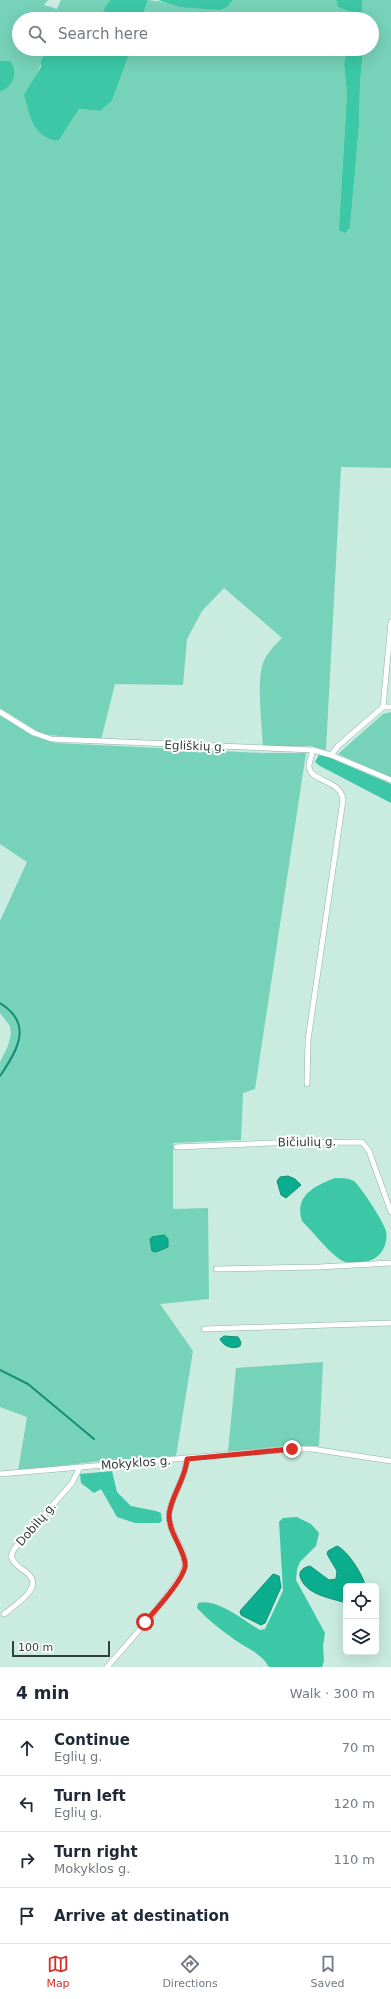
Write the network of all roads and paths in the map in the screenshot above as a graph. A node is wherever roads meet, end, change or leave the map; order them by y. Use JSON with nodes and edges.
{"nodes":[{"id":1,"x":391,"y":622,"type":"edge"},
{"id":2,"x":383,"y":707,"type":"junction"},
{"id":3,"x":391,"y":707,"type":"edge"},
{"id":4,"x":0,"y":712,"type":"edge"},
{"id":5,"x":313,"y":750,"type":"junction"},
{"id":6,"x":331,"y":755,"type":"junction"},
{"id":7,"x":391,"y":780,"type":"edge"},
{"id":8,"x":307,"y":1084,"type":"dead end"},
{"id":9,"x":176,"y":1146,"type":"dead end"},
{"id":10,"x":391,"y":1212,"type":"edge"},
{"id":11,"x":391,"y":1263,"type":"edge"},
{"id":12,"x":216,"y":1269,"type":"dead end"},
{"id":13,"x":391,"y":1323,"type":"edge"},
{"id":14,"x":204,"y":1329,"type":"dead end"},
{"id":15,"x":187,"y":1459,"type":"junction"},
{"id":16,"x":391,"y":1461,"type":"edge"},
{"id":17,"x":80,"y":1467,"type":"junction"},
{"id":18,"x":0,"y":1474,"type":"edge"},
{"id":19,"x":4,"y":1614,"type":"dead end"},
{"id":20,"x":107,"y":1667,"type":"edge"}],
"edges":[{"from":1,"to":2,"type":"street"},
{"from":2,"to":3,"type":"street"},
{"from":2,"to":6,"type":"street"},
{"from":4,"to":5,"type":"street","name":"Egliškių g."},
{"from":5,"to":6,"type":"street","name":"Egliškių g."},
{"from":5,"to":8,"type":"street"},
{"from":6,"to":7,"type":"street","name":"Egliškių g."},
{"from":9,"to":10,"type":"street","name":"Bičiulių g."},
{"from":11,"to":12,"type":"street"},
{"from":13,"to":14,"type":"street"},
{"from":15,"to":16,"type":"street","name":"Mokyklos g."},
{"from":15,"to":17,"type":"street","name":"Mokyklos g."},
{"from":15,"to":20,"type":"street"},
{"from":17,"to":18,"type":"street","name":"Mokyklos g."},
{"from":17,"to":19,"type":"street","name":"Dobilų g."}]}
